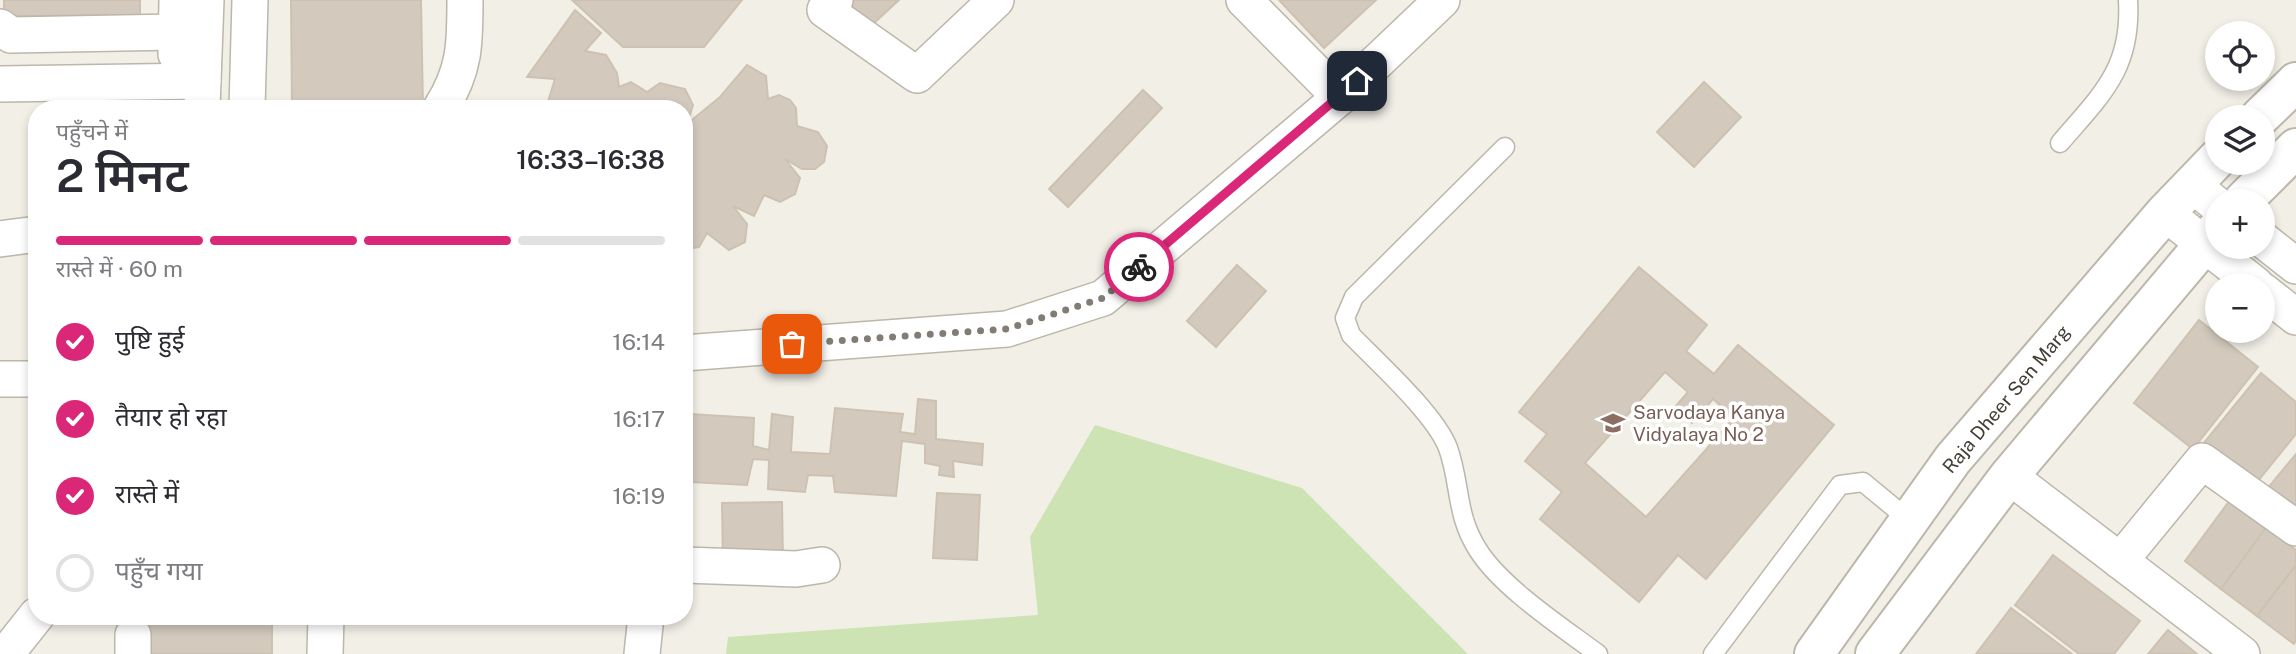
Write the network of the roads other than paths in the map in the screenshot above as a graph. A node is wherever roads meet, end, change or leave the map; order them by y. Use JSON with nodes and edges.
{"nodes":[{"id":1,"x":206,"y":0,"type":"edge"},
{"id":2,"x":250,"y":0,"type":"edge"},
{"id":3,"x":465,"y":0,"type":"edge"},
{"id":4,"x":835,"y":0,"type":"edge"},
{"id":5,"x":996,"y":0,"type":"edge"},
{"id":6,"x":1244,"y":0,"type":"edge"},
{"id":7,"x":1442,"y":0,"type":"edge"},
{"id":8,"x":2128,"y":0,"type":"edge"},
{"id":9,"x":177,"y":16,"type":"edge"},
{"id":10,"x":0,"y":27,"type":"edge"},
{"id":11,"x":2296,"y":82,"type":"edge"},
{"id":12,"x":0,"y":84,"type":"edge"},
{"id":13,"x":193,"y":90,"type":"edge"},
{"id":14,"x":1340,"y":97,"type":"junction"},
{"id":15,"x":247,"y":100,"type":"edge"},
{"id":16,"x":446,"y":100,"type":"edge"},
{"id":17,"x":2272,"y":105,"type":"edge"},
{"id":18,"x":2060,"y":143,"type":"dead end"},
{"id":19,"x":1504,"y":147,"type":"dead end"},
{"id":20,"x":2296,"y":148,"type":"edge"},
{"id":21,"x":2209,"y":182,"type":"edge"},
{"id":22,"x":2255,"y":189,"type":"edge"},
{"id":23,"x":2165,"y":213,"type":"junction"},
{"id":24,"x":2205,"y":234,"type":"edge"},
{"id":25,"x":28,"y":235,"type":"edge"},
{"id":26,"x":0,"y":239,"type":"edge"},
{"id":27,"x":2205,"y":244,"type":"edge"},
{"id":28,"x":2275,"y":249,"type":"edge"},
{"id":29,"x":2232,"y":259,"type":"edge"},
{"id":30,"x":2296,"y":266,"type":"edge"},
{"id":31,"x":2245,"y":273,"type":"edge"},
{"id":32,"x":2275,"y":300,"type":"edge"},
{"id":33,"x":2296,"y":317,"type":"edge"},
{"id":34,"x":693,"y":352,"type":"edge"},
{"id":35,"x":0,"y":379,"type":"edge"},
{"id":36,"x":28,"y":379,"type":"edge"},
{"id":37,"x":2009,"y":476,"type":"junction"},
{"id":38,"x":1909,"y":520,"type":"junction"},
{"id":39,"x":2296,"y":528,"type":"edge"},
{"id":40,"x":2120,"y":561,"type":"junction"},
{"id":41,"x":693,"y":565,"type":"edge"},
{"id":42,"x":822,"y":565,"type":"dead end"},
{"id":43,"x":326,"y":625,"type":"edge"},
{"id":44,"x":645,"y":625,"type":"edge"},
{"id":45,"x":325,"y":654,"type":"edge"},
{"id":46,"x":642,"y":654,"type":"edge"},
{"id":47,"x":1598,"y":654,"type":"edge"},
{"id":48,"x":1713,"y":654,"type":"edge"},
{"id":49,"x":1814,"y":654,"type":"edge"},
{"id":50,"x":1875,"y":654,"type":"edge"},
{"id":51,"x":2242,"y":654,"type":"edge"}],
"edges":[{"from":1,"to":13,"type":"street"},
{"from":2,"to":15,"type":"street"},
{"from":3,"to":16,"type":"street"},
{"from":4,"to":5,"type":"street"},
{"from":6,"to":14,"type":"street"},
{"from":7,"to":14,"type":"street"},
{"from":8,"to":18,"type":"lane"},
{"from":9,"to":10,"type":"street"},
{"from":9,"to":13,"type":"street"},
{"from":11,"to":17,"type":"street"},
{"from":12,"to":13,"type":"street"},
{"from":14,"to":34,"type":"street"},
{"from":19,"to":47,"type":"lane"},
{"from":20,"to":22,"type":"street"},
{"from":21,"to":23,"type":"street","name":"Raja Dheer Sen Marg"},
{"from":23,"to":24,"type":"street"},
{"from":23,"to":38,"type":"street","name":"Raja Dheer Sen Marg"},
{"from":25,"to":26,"type":"street"},
{"from":27,"to":37,"type":"street"},
{"from":28,"to":30,"type":"street"},
{"from":29,"to":31,"type":"street"},
{"from":32,"to":33,"type":"street"},
{"from":35,"to":36,"type":"street"},
{"from":37,"to":40,"type":"street"},
{"from":37,"to":50,"type":"street"},
{"from":38,"to":48,"type":"lane"},
{"from":38,"to":49,"type":"street","name":"Raja Dheer Sen Marg"},
{"from":39,"to":40,"type":"street"},
{"from":40,"to":51,"type":"street"},
{"from":41,"to":42,"type":"street"},
{"from":43,"to":45,"type":"street"},
{"from":44,"to":46,"type":"street"}]}
